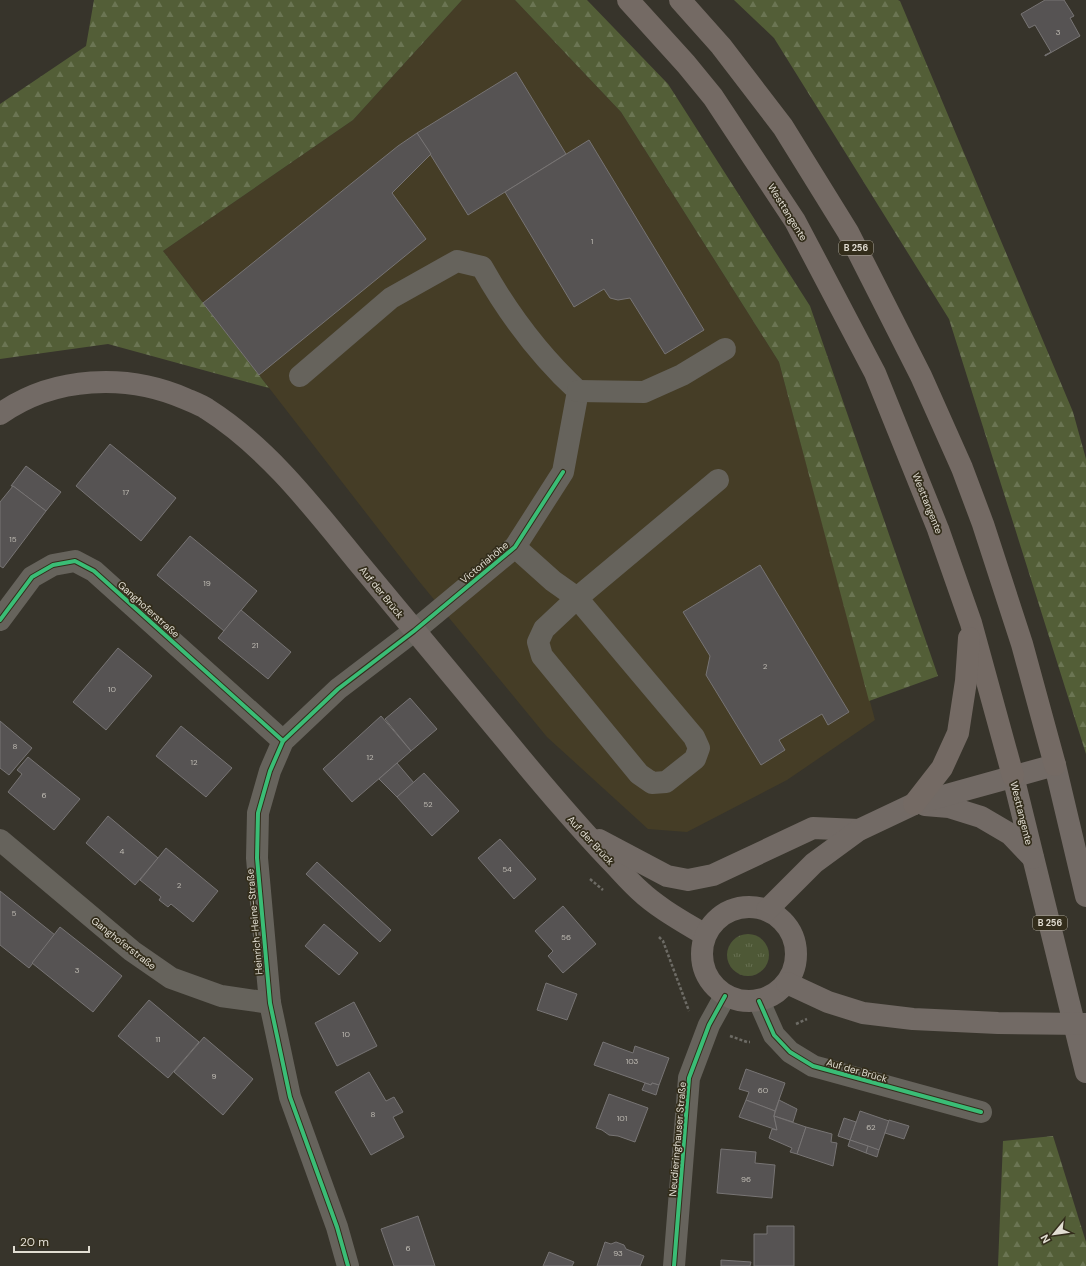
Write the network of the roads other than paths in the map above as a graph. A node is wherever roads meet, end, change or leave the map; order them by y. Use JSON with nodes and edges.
{"nodes":[{"id":1,"x":628,"y":0,"type":"edge"},
{"id":2,"x":680,"y":0,"type":"edge"},
{"id":3,"x":725,"y":349,"type":"dead end"},
{"id":4,"x":300,"y":376,"type":"dead end"},
{"id":5,"x":578,"y":391,"type":"junction"},
{"id":6,"x":0,"y":414,"type":"edge"},
{"id":7,"x":718,"y":480,"type":"dead end"},
{"id":8,"x":515,"y":547,"type":"junction"},
{"id":9,"x":577,"y":598,"type":"junction"},
{"id":10,"x":0,"y":620,"type":"edge"},
{"id":11,"x":971,"y":623,"type":"junction"},
{"id":12,"x":414,"y":631,"type":"junction"},
{"id":13,"x":282,"y":741,"type":"junction"},
{"id":14,"x":1055,"y":765,"type":"junction"},
{"id":15,"x":1013,"y":776,"type":"junction"},
{"id":16,"x":914,"y":804,"type":"junction"},
{"id":17,"x":582,"y":830,"type":"junction"},
{"id":18,"x":860,"y":830,"type":"junction"},
{"id":19,"x":0,"y":840,"type":"edge"},
{"id":20,"x":1034,"y":858,"type":"junction"},
{"id":21,"x":1086,"y":896,"type":"edge"},
{"id":22,"x":766,"y":910,"type":"junction"},
{"id":23,"x":705,"y":935,"type":"junction"},
{"id":24,"x":787,"y":983,"type":"junction"},
{"id":25,"x":725,"y":996,"type":"junction"},
{"id":26,"x":759,"y":1001,"type":"junction"},
{"id":27,"x":270,"y":1003,"type":"junction"},
{"id":28,"x":1086,"y":1024,"type":"edge"},
{"id":29,"x":1086,"y":1072,"type":"edge"},
{"id":30,"x":981,"y":1112,"type":"dead end"},
{"id":31,"x":348,"y":1266,"type":"edge"},
{"id":32,"x":674,"y":1266,"type":"edge"}],
"edges":[{"from":1,"to":11,"type":"highway","name":"Westtangente","number":"B 256"},
{"from":2,"to":14,"type":"highway","number":"B 256"},
{"from":3,"to":5,"type":"street"},
{"from":4,"to":5,"type":"street"},
{"from":5,"to":8,"type":"street","name":"Victoriahöhe"},
{"from":6,"to":12,"type":"main road","name":"Auf der Brück"},
{"from":7,"to":9,"type":"street"},
{"from":8,"to":9,"type":"street"},
{"from":8,"to":12,"type":"street","name":"Victoriahöhe"},
{"from":9,"to":9,"type":"street"},
{"from":10,"to":13,"type":"street","name":"Ganghoferstraße"},
{"from":11,"to":15,"type":"highway","name":"Westtangente","number":"B 256"},
{"from":11,"to":16,"type":"highway","number":"B 256"},
{"from":12,"to":13,"type":"street","name":"Heinrich-Heine-Straße"},
{"from":12,"to":17,"type":"main road","name":"Auf der Brück"},
{"from":13,"to":27,"type":"street","name":"Heinrich-Heine-Straße"},
{"from":14,"to":15,"type":"main road","number":"B 256"},
{"from":14,"to":21,"type":"main road"},
{"from":15,"to":16,"type":"main road","number":"B 256"},
{"from":15,"to":20,"type":"main road","name":"Westtangente","number":"B 256"},
{"from":16,"to":18,"type":"main road","number":"B 256"},
{"from":16,"to":20,"type":"main road"},
{"from":17,"to":18,"type":"main road","number":"B 256"},
{"from":17,"to":23,"type":"main road","name":"Auf der Brück"},
{"from":18,"to":22,"type":"main road","number":"B 256"},
{"from":19,"to":27,"type":"street","name":"Ganghoferstraße"},
{"from":20,"to":29,"type":"main road","name":"Westtangente","number":"B 256"},
{"from":22,"to":23,"type":"main road"},
{"from":22,"to":24,"type":"main road"},
{"from":23,"to":25,"type":"main road"},
{"from":24,"to":26,"type":"main road"},
{"from":24,"to":28,"type":"main road"},
{"from":25,"to":26,"type":"main road"},
{"from":25,"to":32,"type":"street","name":"Neudieringhauser Straße"},
{"from":26,"to":30,"type":"street","name":"Auf der Brück"},
{"from":27,"to":31,"type":"street","name":"Heinrich-Heine-Straße"}]}
